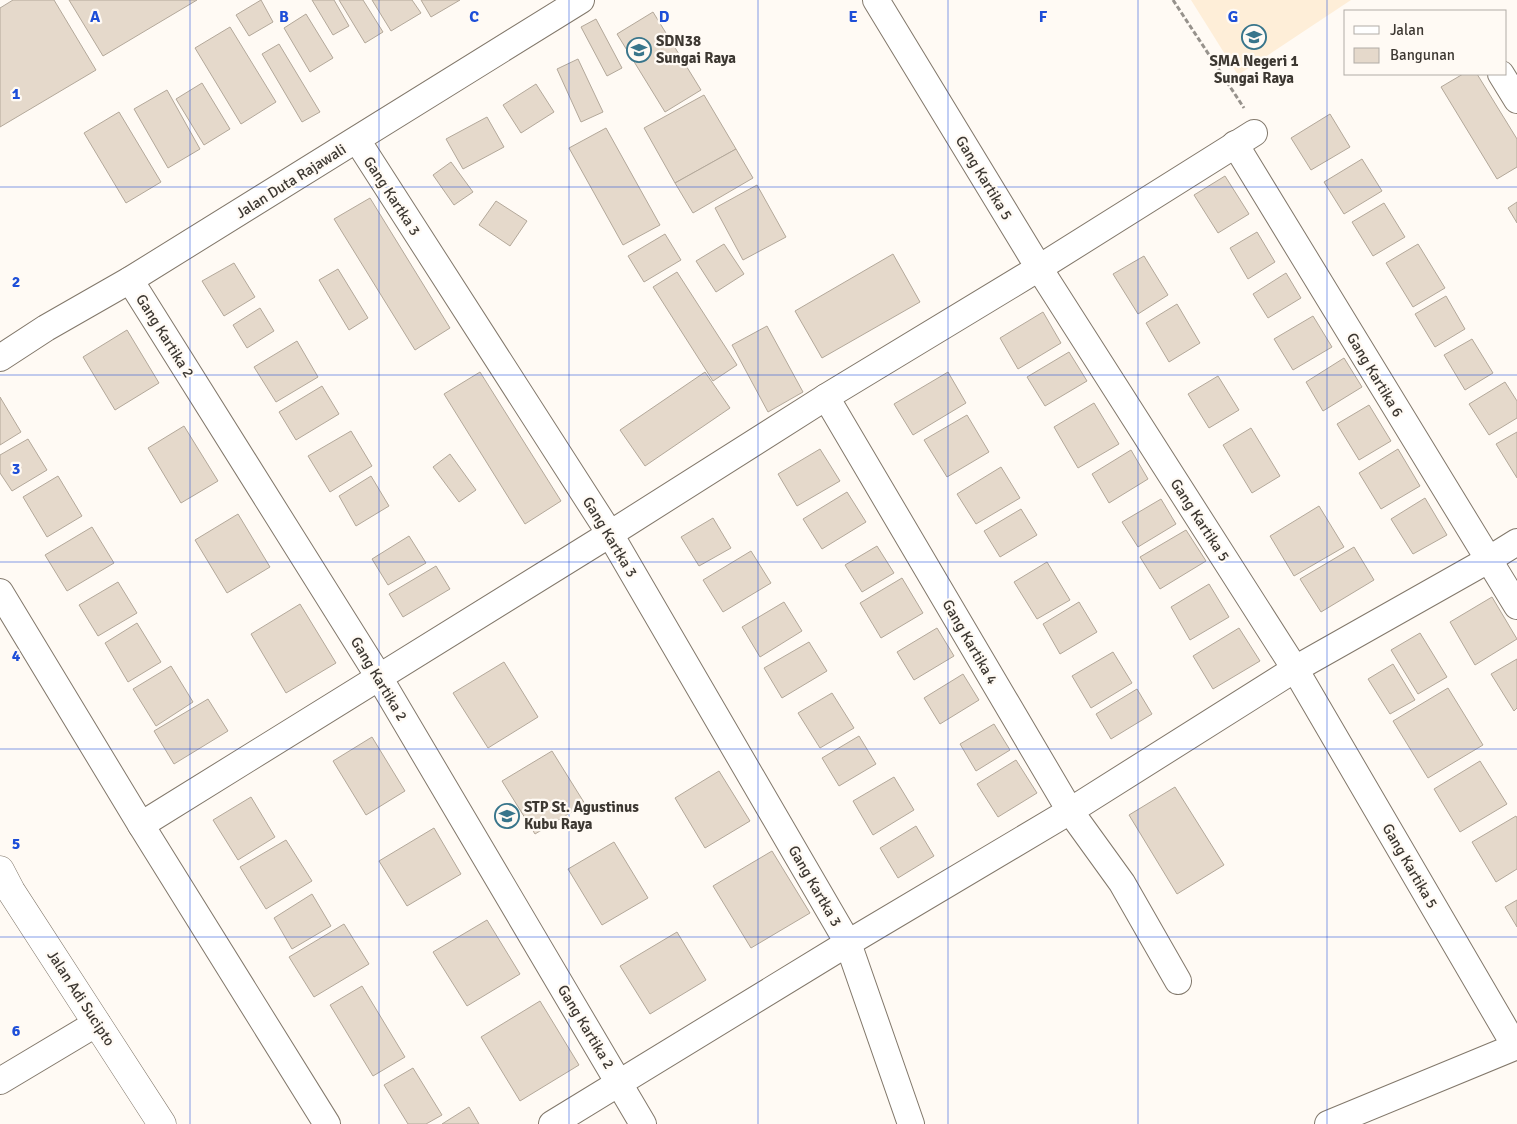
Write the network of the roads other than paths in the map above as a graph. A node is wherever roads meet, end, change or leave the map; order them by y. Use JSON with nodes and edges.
{"nodes":[{"id":1,"x":581,"y":0,"type":"edge"},
{"id":2,"x":876,"y":0,"type":"edge"},
{"id":3,"x":1502,"y":75,"type":"edge"},
{"id":4,"x":1517,"y":100,"type":"edge"},
{"id":5,"x":356,"y":140,"type":"junction"},
{"id":6,"x":1039,"y":268,"type":"junction"},
{"id":7,"x":130,"y":280,"type":"junction"},
{"id":8,"x":0,"y":358,"type":"edge"},
{"id":9,"x":826,"y":397,"type":"junction"},
{"id":10,"x":610,"y":534,"type":"junction"},
{"id":11,"x":1517,"y":542,"type":"edge"},
{"id":12,"x":1488,"y":560,"type":"junction"},
{"id":13,"x":0,"y":592,"type":"edge"},
{"id":14,"x":1517,"y":606,"type":"edge"},
{"id":15,"x":1295,"y":669,"type":"junction"},
{"id":16,"x":379,"y":678,"type":"junction"},
{"id":17,"x":1070,"y":811,"type":"junction"},
{"id":18,"x":142,"y":825,"type":"junction"},
{"id":19,"x":4,"y":886,"type":"edge"},
{"id":20,"x":848,"y":943,"type":"junction"},
{"id":21,"x":1178,"y":981,"type":"dead end"},
{"id":22,"x":97,"y":1023,"type":"junction"},
{"id":23,"x":1516,"y":1046,"type":"edge"},
{"id":24,"x":0,"y":1081,"type":"edge"},
{"id":25,"x":620,"y":1083,"type":"junction"},
{"id":26,"x":162,"y":1124,"type":"edge"},
{"id":27,"x":327,"y":1124,"type":"edge"},
{"id":28,"x":552,"y":1124,"type":"edge"},
{"id":29,"x":643,"y":1124,"type":"edge"},
{"id":30,"x":912,"y":1124,"type":"edge"},
{"id":31,"x":1328,"y":1124,"type":"edge"}],
"edges":[{"from":1,"to":5,"type":"street","name":"Jalan Duta Rajawali"},
{"from":2,"to":6,"type":"street","name":"Gang Kartika 5"},
{"from":3,"to":4,"type":"street"},
{"from":5,"to":7,"type":"street","name":"Jalan Duta Rajawali"},
{"from":5,"to":10,"type":"street","name":"Gang Kartka 3"},
{"from":6,"to":9,"type":"street"},
{"from":6,"to":12,"type":"street","name":"Gang Kartika 6"},
{"from":6,"to":15,"type":"street","name":"Gang Kartika 5"},
{"from":7,"to":8,"type":"street","name":"Jalan Duta Rajawali"},
{"from":7,"to":16,"type":"street","name":"Gang Kartika 2"},
{"from":9,"to":10,"type":"street"},
{"from":9,"to":17,"type":"street","name":"Gang Kartika 4"},
{"from":10,"to":16,"type":"street"},
{"from":10,"to":20,"type":"street","name":"Gang Kartka 3"},
{"from":11,"to":12,"type":"street"},
{"from":12,"to":14,"type":"street","name":"Gang Kartika 6"},
{"from":12,"to":15,"type":"street"},
{"from":13,"to":18,"type":"street"},
{"from":15,"to":17,"type":"street"},
{"from":15,"to":23,"type":"street","name":"Gang Kartika 5"},
{"from":16,"to":18,"type":"street"},
{"from":16,"to":25,"type":"street","name":"Gang Kartika 2"},
{"from":17,"to":20,"type":"street"},
{"from":17,"to":21,"type":"street","name":"Gang Kartika 4"},
{"from":18,"to":27,"type":"street"},
{"from":19,"to":22,"type":"main road","name":"Jalan Adi Sucipto"},
{"from":20,"to":25,"type":"street"},
{"from":20,"to":30,"type":"street","name":"Gang Kartka 3"},
{"from":22,"to":24,"type":"street"},
{"from":22,"to":26,"type":"main road","name":"Jalan Adi Sucipto"},
{"from":23,"to":31,"type":"street"},
{"from":25,"to":28,"type":"street"},
{"from":25,"to":29,"type":"street","name":"Gang Kartika 2"}]}
